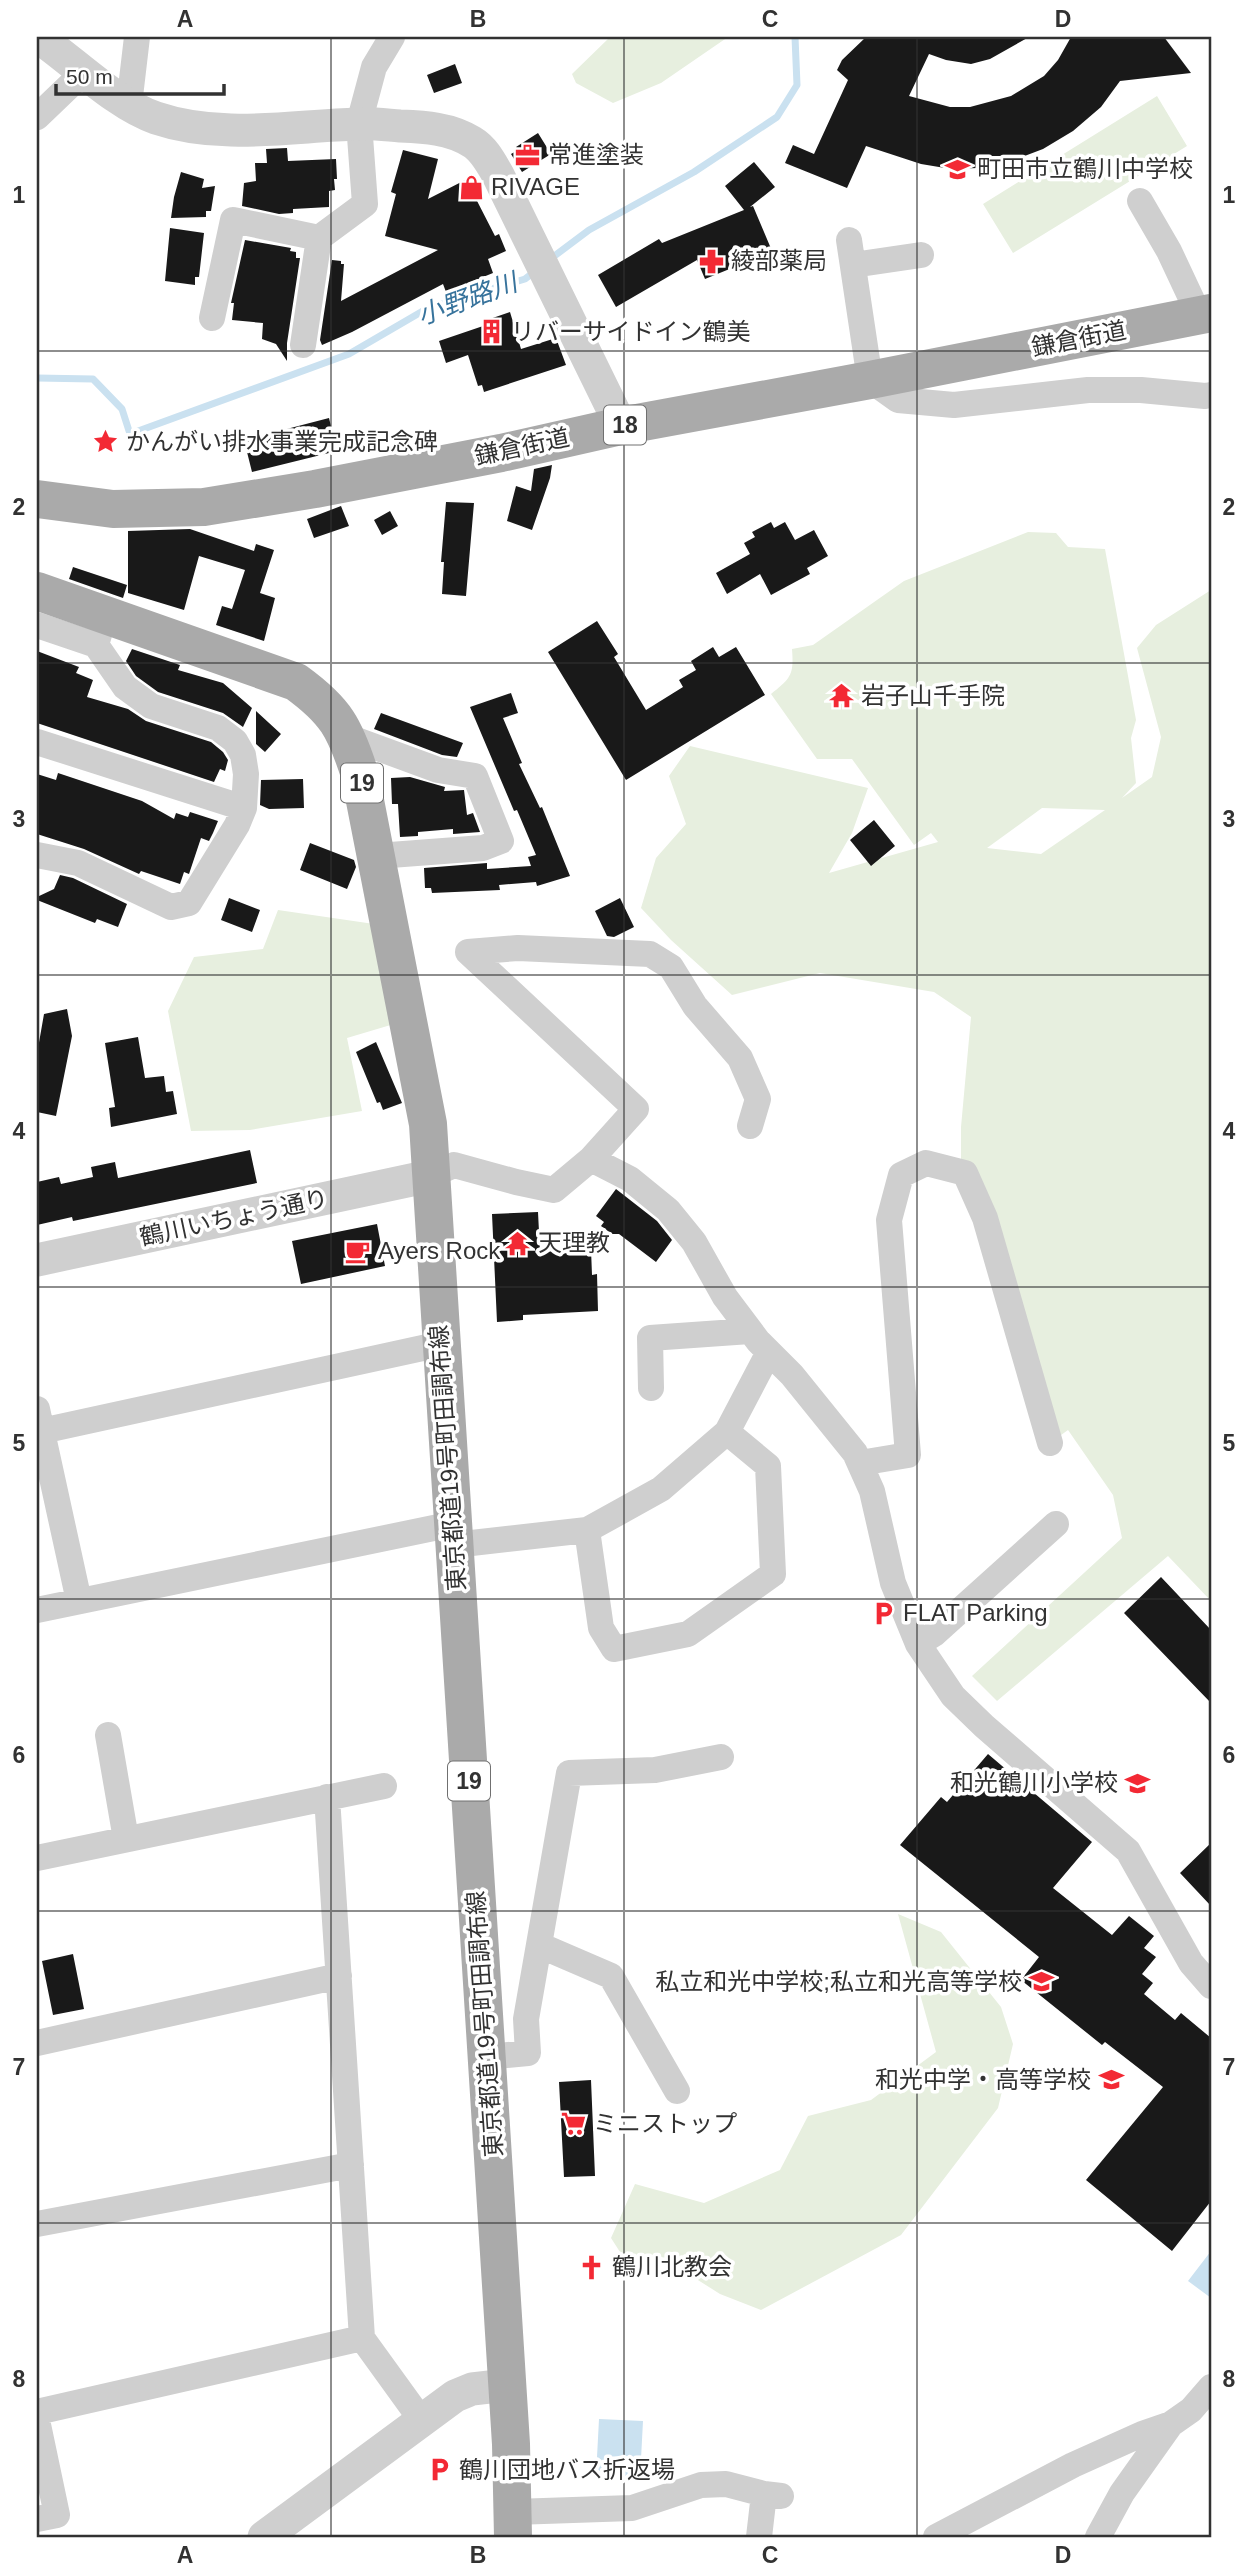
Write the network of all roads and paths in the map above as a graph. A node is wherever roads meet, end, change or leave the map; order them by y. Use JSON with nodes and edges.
{"nodes":[{"id":1,"x":38,"y":37,"type":"edge"},
{"id":2,"x":137,"y":37,"type":"edge"},
{"id":3,"x":392,"y":37,"type":"edge"},
{"id":4,"x":85,"y":71,"type":"junction"},
{"id":5,"x":129,"y":106,"type":"junction"},
{"id":6,"x":37,"y":117,"type":"edge"},
{"id":7,"x":359,"y":123,"type":"junction"},
{"id":8,"x":1140,"y":201,"type":"dead end"},
{"id":9,"x":319,"y":238,"type":"junction"},
{"id":10,"x":922,"y":255,"type":"dead end"},
{"id":11,"x":1205,"y":314,"type":"edge"},
{"id":12,"x":212,"y":318,"type":"dead end"},
{"id":13,"x":303,"y":345,"type":"dead end"},
{"id":14,"x":870,"y":380,"type":"junction"},
{"id":15,"x":1211,"y":395,"type":"edge"},
{"id":16,"x":621,"y":426,"type":"junction"},
{"id":17,"x":37,"y":499,"type":"edge"},
{"id":18,"x":37,"y":592,"type":"edge"},
{"id":19,"x":37,"y":625,"type":"edge"},
{"id":20,"x":101,"y":630,"type":"junction"},
{"id":21,"x":348,"y":737,"type":"junction"},
{"id":22,"x":37,"y":742,"type":"edge"},
{"id":23,"x":244,"y":807,"type":"junction"},
{"id":24,"x":37,"y":855,"type":"edge"},
{"id":25,"x":377,"y":856,"type":"junction"},
{"id":26,"x":750,"y":1126,"type":"dead end"},
{"id":27,"x":591,"y":1159,"type":"junction"},
{"id":28,"x":430,"y":1176,"type":"junction"},
{"id":29,"x":37,"y":1260,"type":"edge"},
{"id":30,"x":750,"y":1331,"type":"junction"},
{"id":31,"x":441,"y":1344,"type":"junction"},
{"id":32,"x":769,"y":1352,"type":"junction"},
{"id":33,"x":651,"y":1388,"type":"dead end"},
{"id":34,"x":38,"y":1424,"type":"edge"},
{"id":35,"x":727,"y":1432,"type":"junction"},
{"id":36,"x":1049,"y":1443,"type":"dead end"},
{"id":37,"x":860,"y":1464,"type":"junction"},
{"id":38,"x":1056,"y":1524,"type":"dead end"},
{"id":39,"x":587,"y":1530,"type":"junction"},
{"id":40,"x":453,"y":1535,"type":"junction"},
{"id":41,"x":79,"y":1601,"type":"junction"},
{"id":42,"x":37,"y":1610,"type":"edge"},
{"id":43,"x":918,"y":1644,"type":"junction"},
{"id":44,"x":108,"y":1735,"type":"dead end"},
{"id":45,"x":721,"y":1757,"type":"dead end"},
{"id":46,"x":384,"y":1786,"type":"dead end"},
{"id":47,"x":327,"y":1797,"type":"junction"},
{"id":48,"x":126,"y":1839,"type":"junction"},
{"id":49,"x":37,"y":1858,"type":"edge"},
{"id":50,"x":539,"y":1945,"type":"junction"},
{"id":51,"x":339,"y":1976,"type":"junction"},
{"id":52,"x":1211,"y":1986,"type":"edge"},
{"id":53,"x":37,"y":2043,"type":"edge"},
{"id":54,"x":487,"y":2057,"type":"junction"},
{"id":55,"x":677,"y":2091,"type":"dead end"},
{"id":56,"x":351,"y":2165,"type":"junction"},
{"id":57,"x":37,"y":2224,"type":"edge"},
{"id":58,"x":362,"y":2338,"type":"junction"},
{"id":59,"x":507,"y":2385,"type":"junction"},
{"id":60,"x":1211,"y":2387,"type":"edge"},
{"id":61,"x":37,"y":2412,"type":"edge"},
{"id":62,"x":37,"y":2420,"type":"edge"},
{"id":63,"x":422,"y":2421,"type":"junction"},
{"id":64,"x":1171,"y":2424,"type":"junction"},
{"id":65,"x":37,"y":2519,"type":"edge"},
{"id":66,"x":514,"y":2525,"type":"edge"},
{"id":67,"x":264,"y":2537,"type":"edge"},
{"id":68,"x":759,"y":2537,"type":"edge"},
{"id":69,"x":936,"y":2537,"type":"edge"},
{"id":70,"x":1098,"y":2537,"type":"edge"}],
"edges":[{"from":1,"to":4,"type":"street"},
{"from":2,"to":5,"type":"street"},
{"from":3,"to":7,"type":"street"},
{"from":4,"to":5,"type":"street"},
{"from":4,"to":6,"type":"street"},
{"from":5,"to":7,"type":"street"},
{"from":7,"to":9,"type":"street"},
{"from":7,"to":16,"type":"street"},
{"from":8,"to":11,"type":"street"},
{"from":9,"to":12,"type":"street"},
{"from":9,"to":13,"type":"street"},
{"from":10,"to":14,"type":"street"},
{"from":11,"to":14,"type":"main road","name":"鎌倉街道","number":"18"},
{"from":14,"to":15,"type":"street"},
{"from":14,"to":16,"type":"main road","name":"鎌倉街道","number":"18"},
{"from":16,"to":17,"type":"main road","name":"鎌倉街道","number":"18"},
{"from":18,"to":20,"type":"main road","name":"東京都道19号町田調布線","number":"19"},
{"from":19,"to":20,"type":"street"},
{"from":20,"to":21,"type":"main road","name":"東京都道19号町田調布線","number":"19"},
{"from":20,"to":23,"type":"street"},
{"from":21,"to":25,"type":"main road","name":"東京都道19号町田調布線","number":"19"},
{"from":21,"to":25,"type":"street"},
{"from":22,"to":23,"type":"street"},
{"from":23,"to":24,"type":"street"},
{"from":25,"to":28,"type":"main road","name":"東京都道19号町田調布線","number":"19"},
{"from":26,"to":27,"type":"street"},
{"from":27,"to":28,"type":"street"},
{"from":27,"to":30,"type":"street"},
{"from":28,"to":29,"type":"street","name":"鶴川いちょう通り"},
{"from":28,"to":31,"type":"main road","name":"東京都道19号町田調布線","number":"19"},
{"from":30,"to":32,"type":"street"},
{"from":30,"to":33,"type":"street"},
{"from":31,"to":34,"type":"street"},
{"from":31,"to":40,"type":"main road","name":"東京都道19号町田調布線","number":"19"},
{"from":32,"to":35,"type":"street"},
{"from":32,"to":37,"type":"street"},
{"from":34,"to":41,"type":"street"},
{"from":35,"to":39,"type":"street"},
{"from":35,"to":39,"type":"street"},
{"from":36,"to":37,"type":"street"},
{"from":37,"to":43,"type":"street"},
{"from":38,"to":43,"type":"street"},
{"from":39,"to":40,"type":"street"},
{"from":40,"to":41,"type":"street"},
{"from":40,"to":54,"type":"main road","name":"東京都道19号町田調布線","number":"19"},
{"from":41,"to":42,"type":"street"},
{"from":43,"to":52,"type":"street"},
{"from":44,"to":48,"type":"street"},
{"from":45,"to":50,"type":"street"},
{"from":46,"to":47,"type":"street"},
{"from":47,"to":48,"type":"street"},
{"from":47,"to":51,"type":"street"},
{"from":48,"to":49,"type":"street"},
{"from":50,"to":54,"type":"street"},
{"from":50,"to":55,"type":"street"},
{"from":51,"to":53,"type":"street"},
{"from":51,"to":56,"type":"street"},
{"from":54,"to":59,"type":"main road","name":"東京都道19号町田調布線","number":"19"},
{"from":56,"to":57,"type":"street"},
{"from":56,"to":58,"type":"street"},
{"from":58,"to":61,"type":"street"},
{"from":58,"to":63,"type":"street"},
{"from":59,"to":63,"type":"street"},
{"from":59,"to":66,"type":"main road","name":"東京都道19号町田調布線","number":"19"},
{"from":60,"to":64,"type":"street"},
{"from":62,"to":65,"type":"street"},
{"from":63,"to":67,"type":"street"},
{"from":64,"to":69,"type":"street"},
{"from":64,"to":70,"type":"street"},
{"from":66,"to":68,"type":"street"}]}
